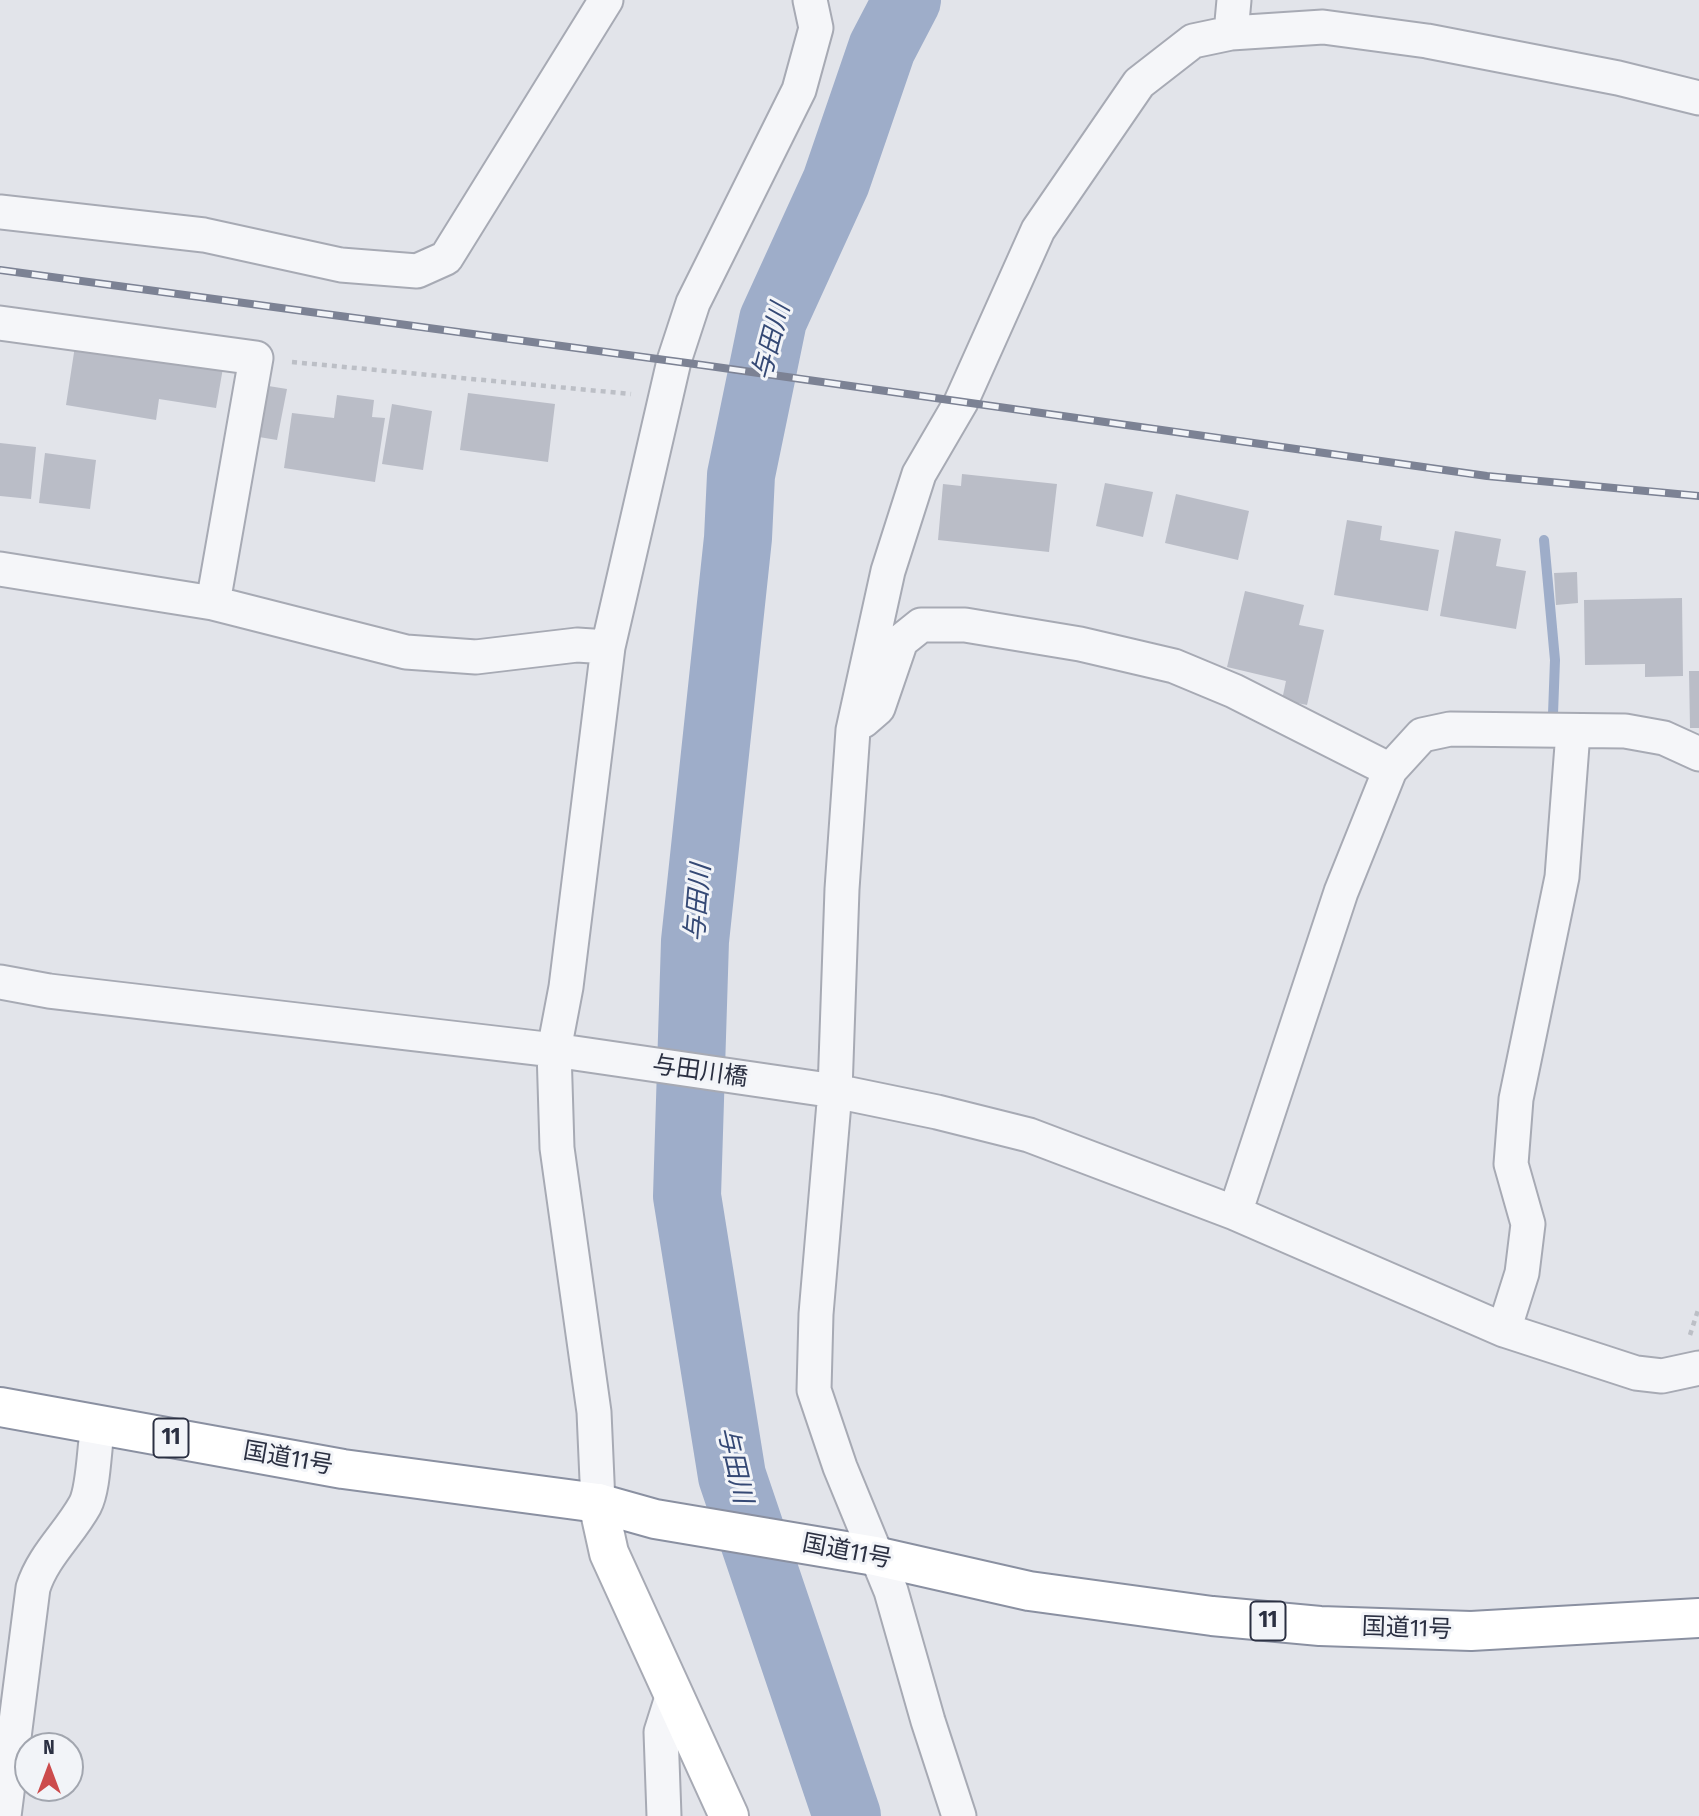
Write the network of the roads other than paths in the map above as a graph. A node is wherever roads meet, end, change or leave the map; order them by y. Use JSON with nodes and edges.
{"nodes":[{"id":1,"x":607,"y":0,"type":"edge"},
{"id":2,"x":810,"y":0,"type":"edge"},
{"id":3,"x":1234,"y":0,"type":"edge"},
{"id":4,"x":1231,"y":33,"type":"junction"},
{"id":5,"x":1699,"y":98,"type":"edge"},
{"id":6,"x":0,"y":212,"type":"edge"},
{"id":7,"x":0,"y":323,"type":"edge"},
{"id":8,"x":0,"y":569,"type":"edge"},
{"id":9,"x":213,"y":603,"type":"junction"},
{"id":10,"x":608,"y":647,"type":"junction"},
{"id":11,"x":852,"y":730,"type":"junction"},
{"id":12,"x":1573,"y":732,"type":"junction"},
{"id":13,"x":1699,"y":754,"type":"edge"},
{"id":14,"x":1390,"y":770,"type":"junction"},
{"id":15,"x":0,"y":982,"type":"edge"},
{"id":16,"x":554,"y":1050,"type":"junction"},
{"id":17,"x":824,"y":1090,"type":"junction"},
{"id":18,"x":1235,"y":1213,"type":"junction"},
{"id":19,"x":1504,"y":1330,"type":"junction"},
{"id":20,"x":1699,"y":1368,"type":"edge"},
{"id":21,"x":0,"y":1407,"type":"edge"},
{"id":22,"x":97,"y":1424,"type":"junction"},
{"id":23,"x":598,"y":1503,"type":"junction"},
{"id":24,"x":859,"y":1553,"type":"junction"},
{"id":25,"x":1699,"y":1618,"type":"edge"},
{"id":26,"x":673,"y":1694,"type":"junction"},
{"id":27,"x":4,"y":1816,"type":"edge"},
{"id":28,"x":664,"y":1816,"type":"edge"},
{"id":29,"x":729,"y":1816,"type":"edge"},
{"id":30,"x":959,"y":1816,"type":"edge"}],
"edges":[{"from":1,"to":6,"type":"street"},
{"from":2,"to":10,"type":"street"},
{"from":3,"to":4,"type":"street"},
{"from":4,"to":5,"type":"street"},
{"from":4,"to":11,"type":"street"},
{"from":7,"to":9,"type":"street"},
{"from":8,"to":9,"type":"street"},
{"from":9,"to":10,"type":"street"},
{"from":10,"to":16,"type":"street"},
{"from":11,"to":14,"type":"street"},
{"from":11,"to":17,"type":"street"},
{"from":12,"to":13,"type":"street"},
{"from":12,"to":14,"type":"street"},
{"from":12,"to":19,"type":"street"},
{"from":14,"to":18,"type":"street"},
{"from":15,"to":16,"type":"street","name":"与田川橋"},
{"from":16,"to":17,"type":"street","name":"与田川橋"},
{"from":16,"to":23,"type":"street"},
{"from":17,"to":18,"type":"street","name":"与田川橋"},
{"from":17,"to":24,"type":"street"},
{"from":18,"to":19,"type":"street","name":"与田川橋"},
{"from":19,"to":20,"type":"street","name":"与田川橋"},
{"from":21,"to":22,"type":"main road","name":"国道11号","number":"11"},
{"from":22,"to":23,"type":"main road","name":"国道11号","number":"11"},
{"from":22,"to":27,"type":"street"},
{"from":23,"to":24,"type":"main road","name":"国道11号","number":"11"},
{"from":23,"to":26,"type":"main road"},
{"from":24,"to":25,"type":"main road","name":"国道11号","number":"11"},
{"from":24,"to":30,"type":"street"},
{"from":26,"to":28,"type":"street"},
{"from":26,"to":29,"type":"main road"}]}
